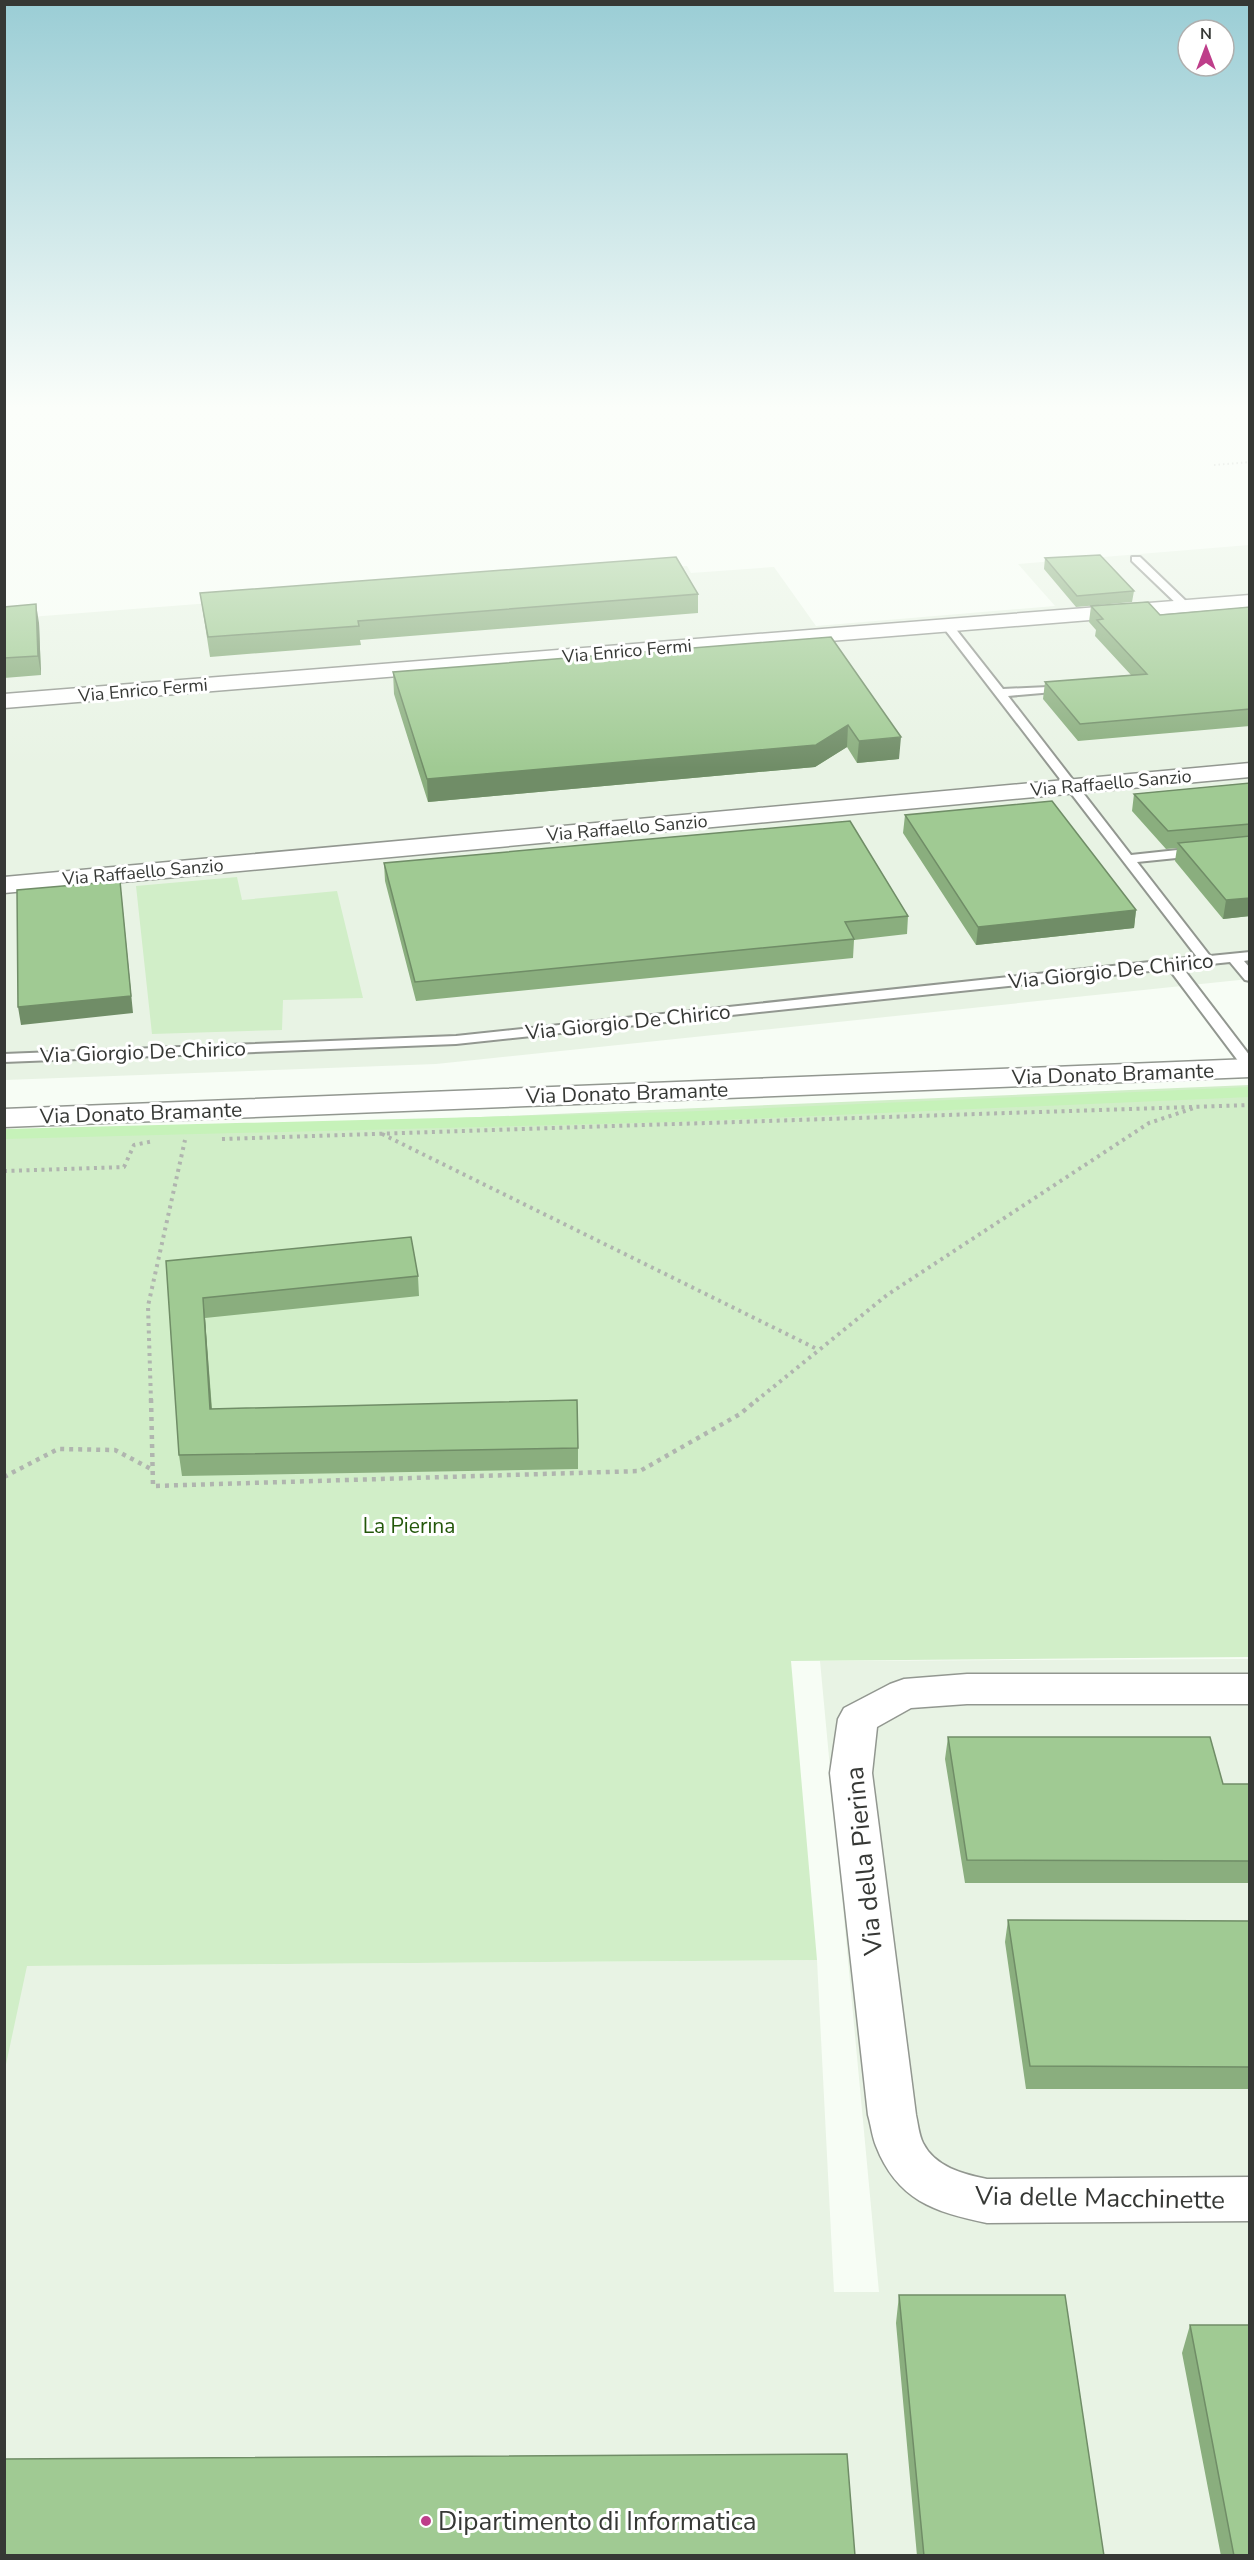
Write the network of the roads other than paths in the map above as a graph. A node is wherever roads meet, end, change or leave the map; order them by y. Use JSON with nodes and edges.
{"nodes":[{"id":1,"x":1136,"y":559,"type":"dead end"},
{"id":2,"x":1250,"y":601,"type":"edge"},
{"id":3,"x":1185,"y":606,"type":"junction"},
{"id":4,"x":947,"y":625,"type":"junction"},
{"id":5,"x":1082,"y":686,"type":"edge"},
{"id":6,"x":1000,"y":693,"type":"junction"},
{"id":7,"x":4,"y":701,"type":"edge"},
{"id":8,"x":1250,"y":770,"type":"edge"},
{"id":9,"x":1072,"y":786,"type":"junction"},
{"id":10,"x":1205,"y":851,"type":"edge"},
{"id":11,"x":1128,"y":859,"type":"junction"},
{"id":12,"x":4,"y":885,"type":"edge"},
{"id":13,"x":1250,"y":956,"type":"edge"},
{"id":14,"x":1234,"y":958,"type":"junction"},
{"id":15,"x":1207,"y":961,"type":"junction"},
{"id":16,"x":1173,"y":965,"type":"junction"},
{"id":17,"x":1250,"y":977,"type":"edge"},
{"id":18,"x":4,"y":1058,"type":"edge"},
{"id":19,"x":1250,"y":1068,"type":"edge"},
{"id":20,"x":4,"y":1118,"type":"edge"},
{"id":21,"x":1250,"y":1689,"type":"edge"},
{"id":22,"x":919,"y":2176,"type":"joint"},
{"id":23,"x":1250,"y":2199,"type":"edge"}],
"edges":[{"from":1,"to":3,"type":"lane"},
{"from":2,"to":3,"type":"street","name":"Via Enrico Fermi"},
{"from":3,"to":4,"type":"street","name":"Via Enrico Fermi"},
{"from":4,"to":6,"type":"lane"},
{"from":4,"to":7,"type":"street","name":"Via Enrico Fermi"},
{"from":5,"to":6,"type":"lane"},
{"from":6,"to":9,"type":"lane"},
{"from":8,"to":9,"type":"street","name":"Via Raffaello Sanzio"},
{"from":9,"to":11,"type":"lane"},
{"from":9,"to":12,"type":"street","name":"Via Raffaello Sanzio"},
{"from":10,"to":11,"type":"lane"},
{"from":11,"to":15,"type":"lane"},
{"from":13,"to":14,"type":"lane","name":"Via Giorgio De Chirico"},
{"from":14,"to":15,"type":"lane","name":"Via Giorgio De Chirico"},
{"from":14,"to":17,"type":"lane"},
{"from":15,"to":16,"type":"lane","name":"Via Giorgio De Chirico"},
{"from":16,"to":18,"type":"lane","name":"Via Giorgio De Chirico"},
{"from":16,"to":19,"type":"lane"},
{"from":19,"to":20,"type":"street","name":"Via Donato Bramante"},
{"from":21,"to":22,"type":"street","name":"Via della Pierina"},
{"from":22,"to":23,"type":"street","name":"Via delle Macchinette"}]}
